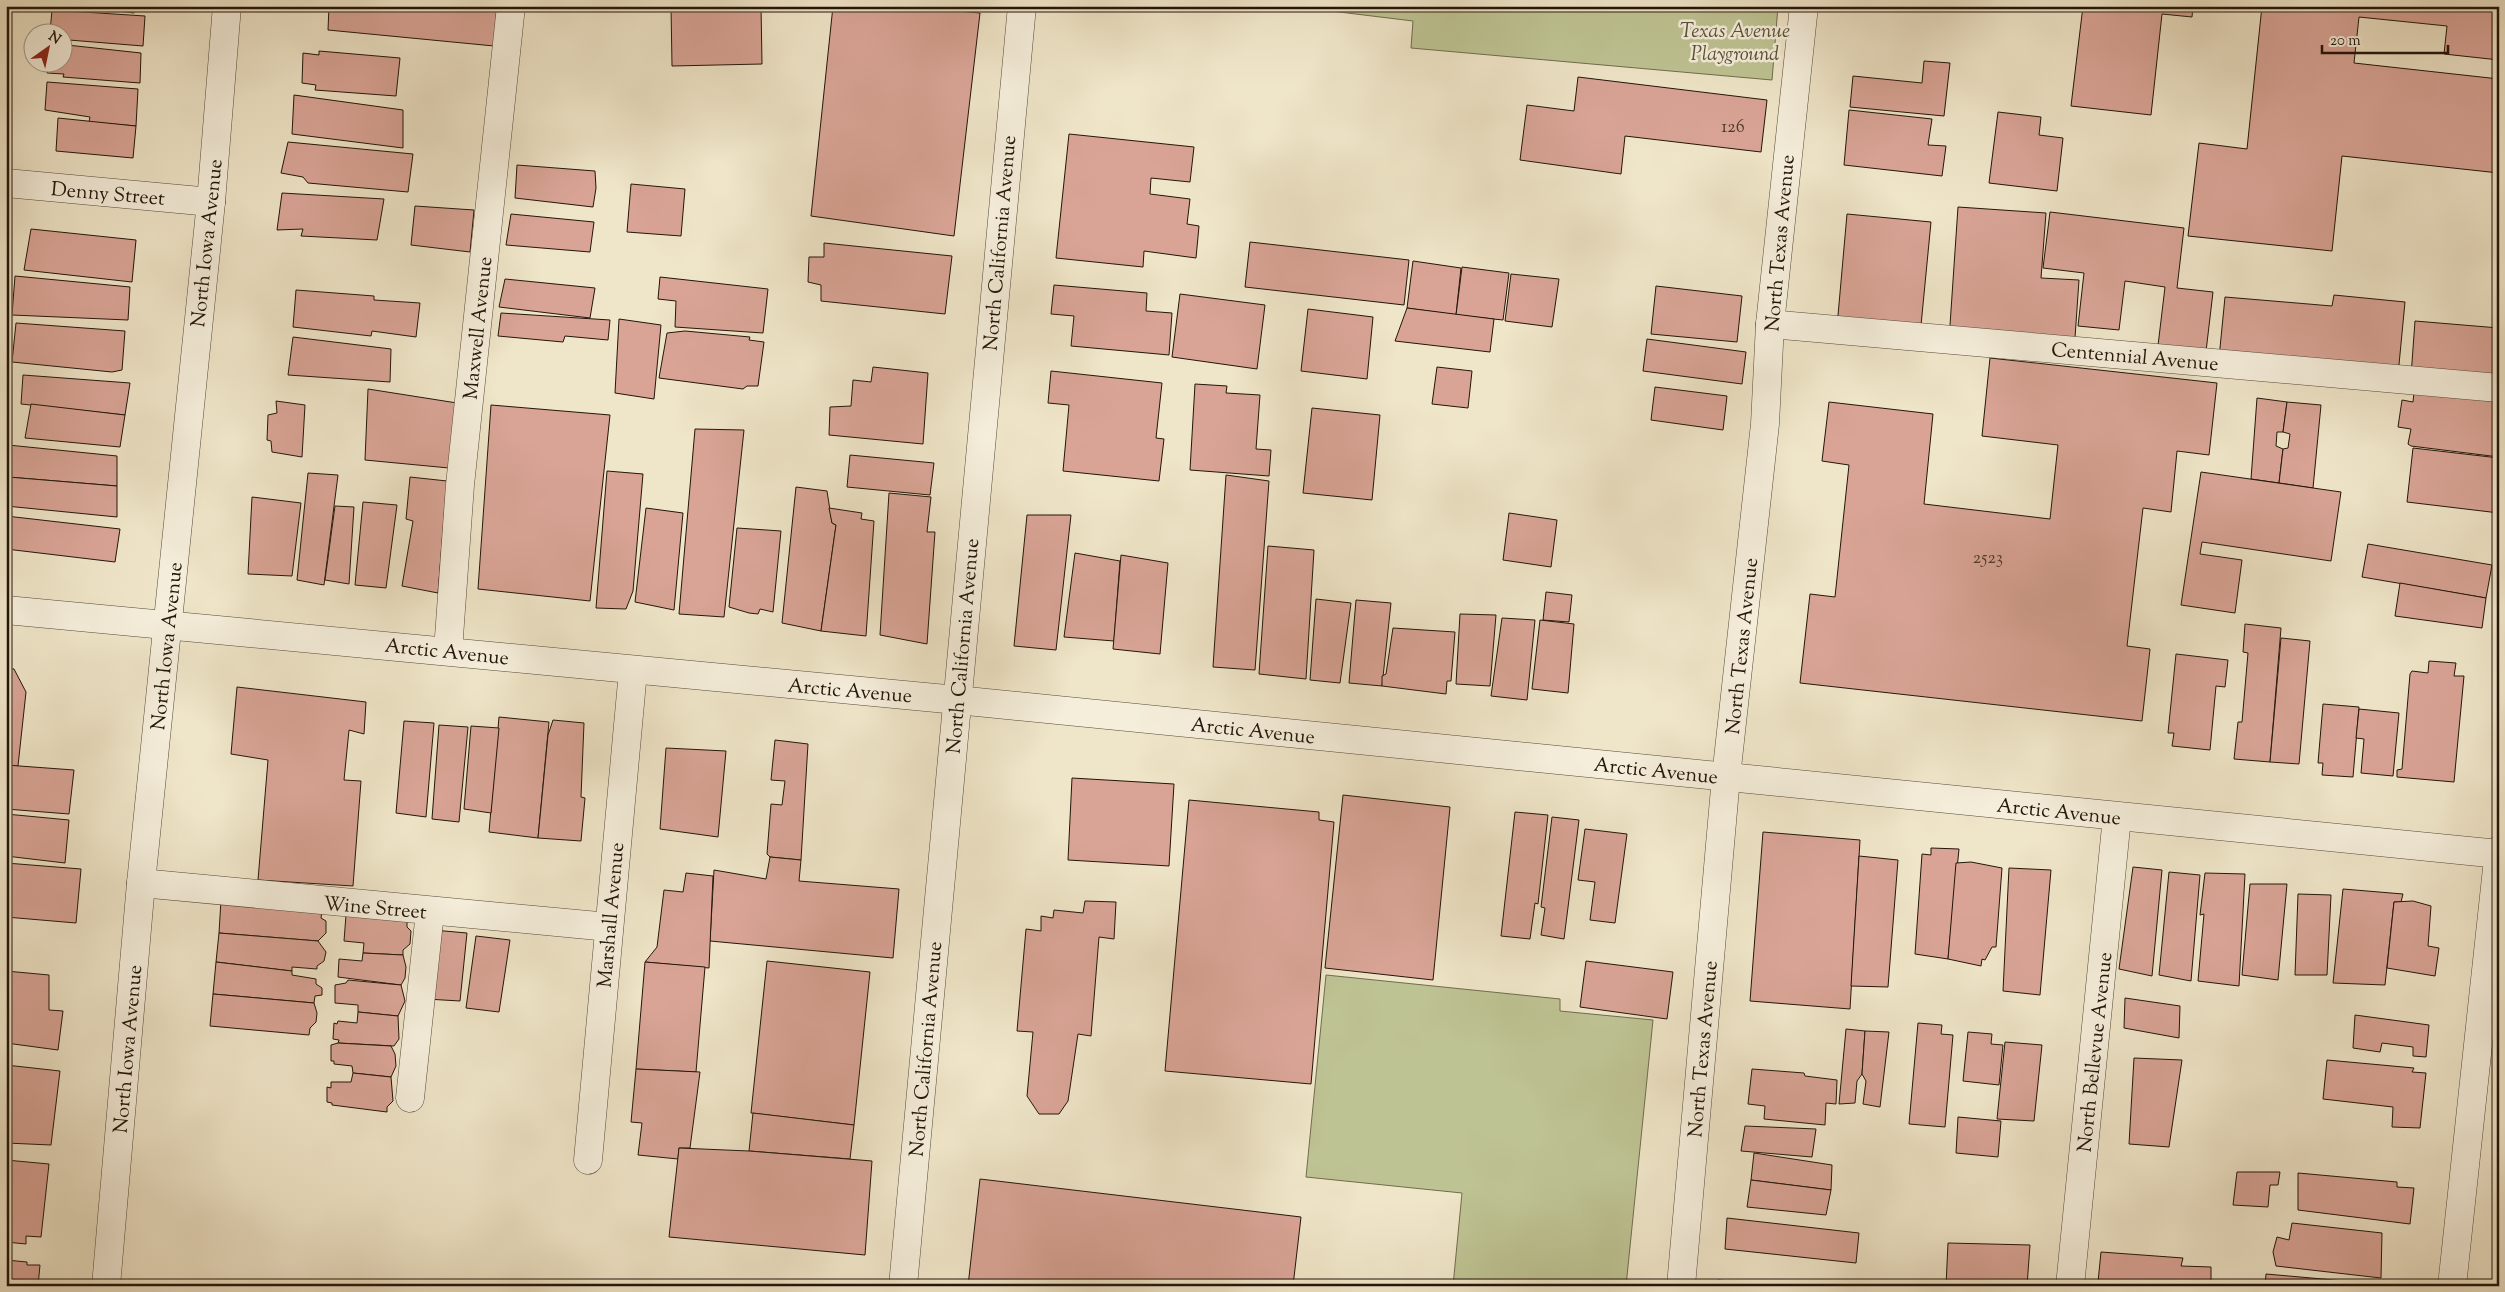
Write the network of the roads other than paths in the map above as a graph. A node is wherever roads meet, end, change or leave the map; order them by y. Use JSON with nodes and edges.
{"nodes":[{"id":1,"x":227,"y":6,"type":"edge"},
{"id":2,"x":511,"y":6,"type":"edge"},
{"id":3,"x":1022,"y":6,"type":"edge"},
{"id":4,"x":1804,"y":6,"type":"edge"},
{"id":5,"x":6,"y":184,"type":"edge"},
{"id":6,"x":211,"y":202,"type":"junction"},
{"id":7,"x":1770,"y":324,"type":"junction"},
{"id":8,"x":2499,"y":388,"type":"edge"},
{"id":9,"x":6,"y":610,"type":"edge"},
{"id":10,"x":168,"y":625,"type":"junction"},
{"id":11,"x":448,"y":651,"type":"junction"},
{"id":12,"x":633,"y":671,"type":"junction"},
{"id":13,"x":957,"y":700,"type":"junction"},
{"id":14,"x":1726,"y":777,"type":"junction"},
{"id":15,"x":2117,"y":817,"type":"junction"},
{"id":16,"x":2499,"y":850,"type":"edge"},
{"id":17,"x":2499,"y":854,"type":"edge"},
{"id":18,"x":141,"y":883,"type":"junction"},
{"id":19,"x":430,"y":912,"type":"junction"},
{"id":20,"x":608,"y":927,"type":"junction"},
{"id":21,"x":410,"y":1098,"type":"dead end"},
{"id":22,"x":588,"y":1160,"type":"dead end"},
{"id":23,"x":106,"y":1286,"type":"edge"},
{"id":24,"x":903,"y":1286,"type":"edge"},
{"id":25,"x":1681,"y":1286,"type":"edge"},
{"id":26,"x":2070,"y":1286,"type":"edge"},
{"id":27,"x":2452,"y":1286,"type":"edge"}],
"edges":[{"from":1,"to":6,"type":"street","name":"North Iowa Avenue"},
{"from":2,"to":11,"type":"street","name":"Maxwell Avenue"},
{"from":3,"to":13,"type":"street","name":"North California Avenue"},
{"from":4,"to":7,"type":"street","name":"North Texas Avenue"},
{"from":5,"to":6,"type":"street","name":"Denny Street"},
{"from":6,"to":10,"type":"street","name":"North Iowa Avenue"},
{"from":7,"to":8,"type":"street","name":"Centennial Avenue"},
{"from":7,"to":14,"type":"street","name":"North Texas Avenue"},
{"from":9,"to":10,"type":"street","name":"Arctic Avenue"},
{"from":10,"to":11,"type":"street","name":"Arctic Avenue"},
{"from":10,"to":18,"type":"street","name":"North Iowa Avenue"},
{"from":11,"to":12,"type":"street","name":"Arctic Avenue"},
{"from":12,"to":13,"type":"street","name":"Arctic Avenue"},
{"from":12,"to":20,"type":"street","name":"Marshall Avenue"},
{"from":13,"to":14,"type":"street","name":"Arctic Avenue"},
{"from":13,"to":24,"type":"street","name":"North California Avenue"},
{"from":14,"to":15,"type":"street","name":"Arctic Avenue"},
{"from":14,"to":25,"type":"street","name":"North Texas Avenue"},
{"from":15,"to":17,"type":"street","name":"Arctic Avenue"},
{"from":15,"to":26,"type":"street","name":"North Bellevue Avenue"},
{"from":16,"to":17,"type":"street"},
{"from":17,"to":27,"type":"street"},
{"from":18,"to":19,"type":"street","name":"Wine Street"},
{"from":18,"to":23,"type":"street","name":"North Iowa Avenue"},
{"from":19,"to":20,"type":"street","name":"Wine Street"},
{"from":19,"to":21,"type":"street"},
{"from":20,"to":22,"type":"street","name":"Marshall Avenue"}]}
